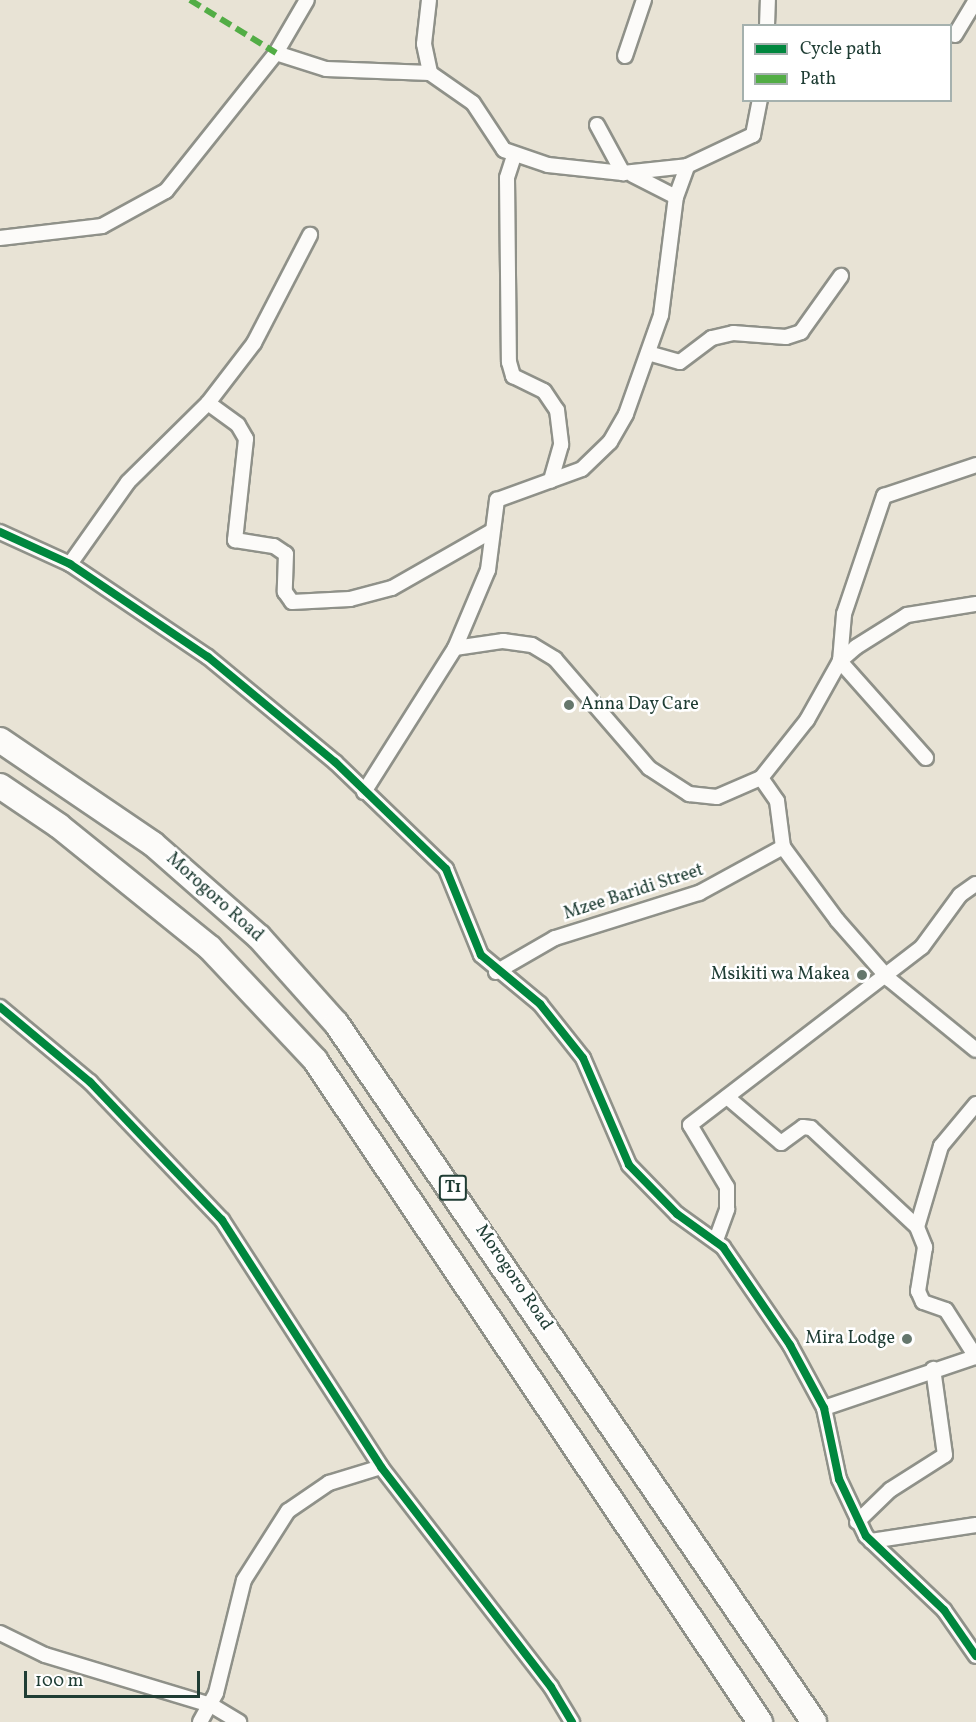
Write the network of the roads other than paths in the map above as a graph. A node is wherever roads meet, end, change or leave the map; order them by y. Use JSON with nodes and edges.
{"nodes":[{"id":1,"x":307,"y":0,"type":"edge"},
{"id":2,"x":429,"y":0,"type":"edge"},
{"id":3,"x":644,"y":0,"type":"edge"},
{"id":4,"x":768,"y":0,"type":"edge"},
{"id":5,"x":976,"y":0,"type":"edge"},
{"id":6,"x":767,"y":24,"type":"edge"},
{"id":7,"x":955,"y":35,"type":"dead end"},
{"id":8,"x":276,"y":53,"type":"junction"},
{"id":9,"x":625,"y":56,"type":"dead end"},
{"id":10,"x":430,"y":73,"type":"junction"},
{"id":11,"x":760,"y":102,"type":"edge"},
{"id":12,"x":597,"y":125,"type":"dead end"},
{"id":13,"x":514,"y":156,"type":"junction"},
{"id":14,"x":687,"y":166,"type":"junction"},
{"id":15,"x":625,"y":174,"type":"junction"},
{"id":16,"x":676,"y":196,"type":"junction"},
{"id":17,"x":310,"y":235,"type":"dead end"},
{"id":18,"x":0,"y":238,"type":"edge"},
{"id":19,"x":841,"y":276,"type":"dead end"},
{"id":20,"x":648,"y":353,"type":"junction"},
{"id":21,"x":208,"y":403,"type":"junction"},
{"id":22,"x":976,"y":465,"type":"edge"},
{"id":23,"x":551,"y":481,"type":"junction"},
{"id":24,"x":492,"y":531,"type":"junction"},
{"id":25,"x":0,"y":532,"type":"edge"},
{"id":26,"x":70,"y":564,"type":"junction"},
{"id":27,"x":976,"y":604,"type":"edge"},
{"id":28,"x":455,"y":648,"type":"junction"},
{"id":29,"x":840,"y":661,"type":"junction"},
{"id":30,"x":0,"y":740,"type":"edge"},
{"id":31,"x":926,"y":758,"type":"dead end"},
{"id":32,"x":761,"y":778,"type":"junction"},
{"id":33,"x":0,"y":786,"type":"edge"},
{"id":34,"x":364,"y":792,"type":"junction"},
{"id":35,"x":783,"y":847,"type":"junction"},
{"id":36,"x":976,"y":884,"type":"edge"},
{"id":37,"x":496,"y":972,"type":"junction"},
{"id":38,"x":882,"y":972,"type":"junction"},
{"id":39,"x":0,"y":1007,"type":"edge"},
{"id":40,"x":976,"y":1050,"type":"edge"},
{"id":41,"x":727,"y":1097,"type":"junction"},
{"id":42,"x":976,"y":1104,"type":"edge"},
{"id":43,"x":917,"y":1227,"type":"junction"},
{"id":44,"x":716,"y":1240,"type":"junction"},
{"id":45,"x":976,"y":1357,"type":"edge"},
{"id":46,"x":933,"y":1369,"type":"junction"},
{"id":47,"x":824,"y":1408,"type":"junction"},
{"id":48,"x":381,"y":1467,"type":"junction"},
{"id":49,"x":857,"y":1522,"type":"junction"},
{"id":50,"x":976,"y":1525,"type":"edge"},
{"id":51,"x":871,"y":1541,"type":"junction"},
{"id":52,"x":0,"y":1634,"type":"edge"},
{"id":53,"x":976,"y":1656,"type":"edge"},
{"id":54,"x":211,"y":1705,"type":"junction"},
{"id":55,"x":200,"y":1722,"type":"edge"},
{"id":56,"x":239,"y":1722,"type":"edge"},
{"id":57,"x":572,"y":1722,"type":"edge"},
{"id":58,"x":760,"y":1722,"type":"edge"},
{"id":59,"x":814,"y":1722,"type":"edge"}],
"edges":[{"from":1,"to":8,"type":"street"},
{"from":2,"to":10,"type":"street"},
{"from":3,"to":9,"type":"street"},
{"from":4,"to":6,"type":"street"},
{"from":5,"to":7,"type":"street"},
{"from":8,"to":10,"type":"street"},
{"from":8,"to":18,"type":"street"},
{"from":10,"to":13,"type":"street"},
{"from":11,"to":14,"type":"street"},
{"from":12,"to":15,"type":"street"},
{"from":13,"to":15,"type":"street"},
{"from":13,"to":23,"type":"street"},
{"from":14,"to":15,"type":"street"},
{"from":14,"to":16,"type":"street"},
{"from":15,"to":16,"type":"street"},
{"from":16,"to":20,"type":"street"},
{"from":17,"to":21,"type":"street"},
{"from":19,"to":20,"type":"street"},
{"from":20,"to":23,"type":"street"},
{"from":21,"to":24,"type":"street"},
{"from":21,"to":26,"type":"street"},
{"from":22,"to":29,"type":"street"},
{"from":23,"to":24,"type":"street"},
{"from":24,"to":28,"type":"street"},
{"from":25,"to":26,"type":"street"},
{"from":26,"to":34,"type":"street"},
{"from":27,"to":29,"type":"street"},
{"from":28,"to":32,"type":"street"},
{"from":28,"to":34,"type":"street"},
{"from":29,"to":31,"type":"street"},
{"from":29,"to":32,"type":"street"},
{"from":30,"to":59,"type":"highway","name":"Morogoro Road","number":"T1"},
{"from":32,"to":35,"type":"street"},
{"from":33,"to":58,"type":"highway","number":"T1"},
{"from":34,"to":37,"type":"street"},
{"from":35,"to":37,"type":"street","name":"Mzee Baridi Street"},
{"from":35,"to":38,"type":"street"},
{"from":36,"to":38,"type":"street"},
{"from":37,"to":44,"type":"street"},
{"from":38,"to":40,"type":"street"},
{"from":38,"to":41,"type":"street"},
{"from":39,"to":48,"type":"street"},
{"from":41,"to":43,"type":"street"},
{"from":41,"to":44,"type":"street"},
{"from":42,"to":43,"type":"street"},
{"from":43,"to":45,"type":"street"},
{"from":44,"to":47,"type":"street"},
{"from":45,"to":46,"type":"street"},
{"from":46,"to":47,"type":"street"},
{"from":46,"to":49,"type":"street"},
{"from":47,"to":49,"type":"street"},
{"from":48,"to":54,"type":"street"},
{"from":48,"to":57,"type":"street"},
{"from":49,"to":51,"type":"street"},
{"from":50,"to":51,"type":"street"},
{"from":51,"to":53,"type":"street"},
{"from":52,"to":54,"type":"street"},
{"from":54,"to":55,"type":"street"},
{"from":54,"to":56,"type":"street"}]}
